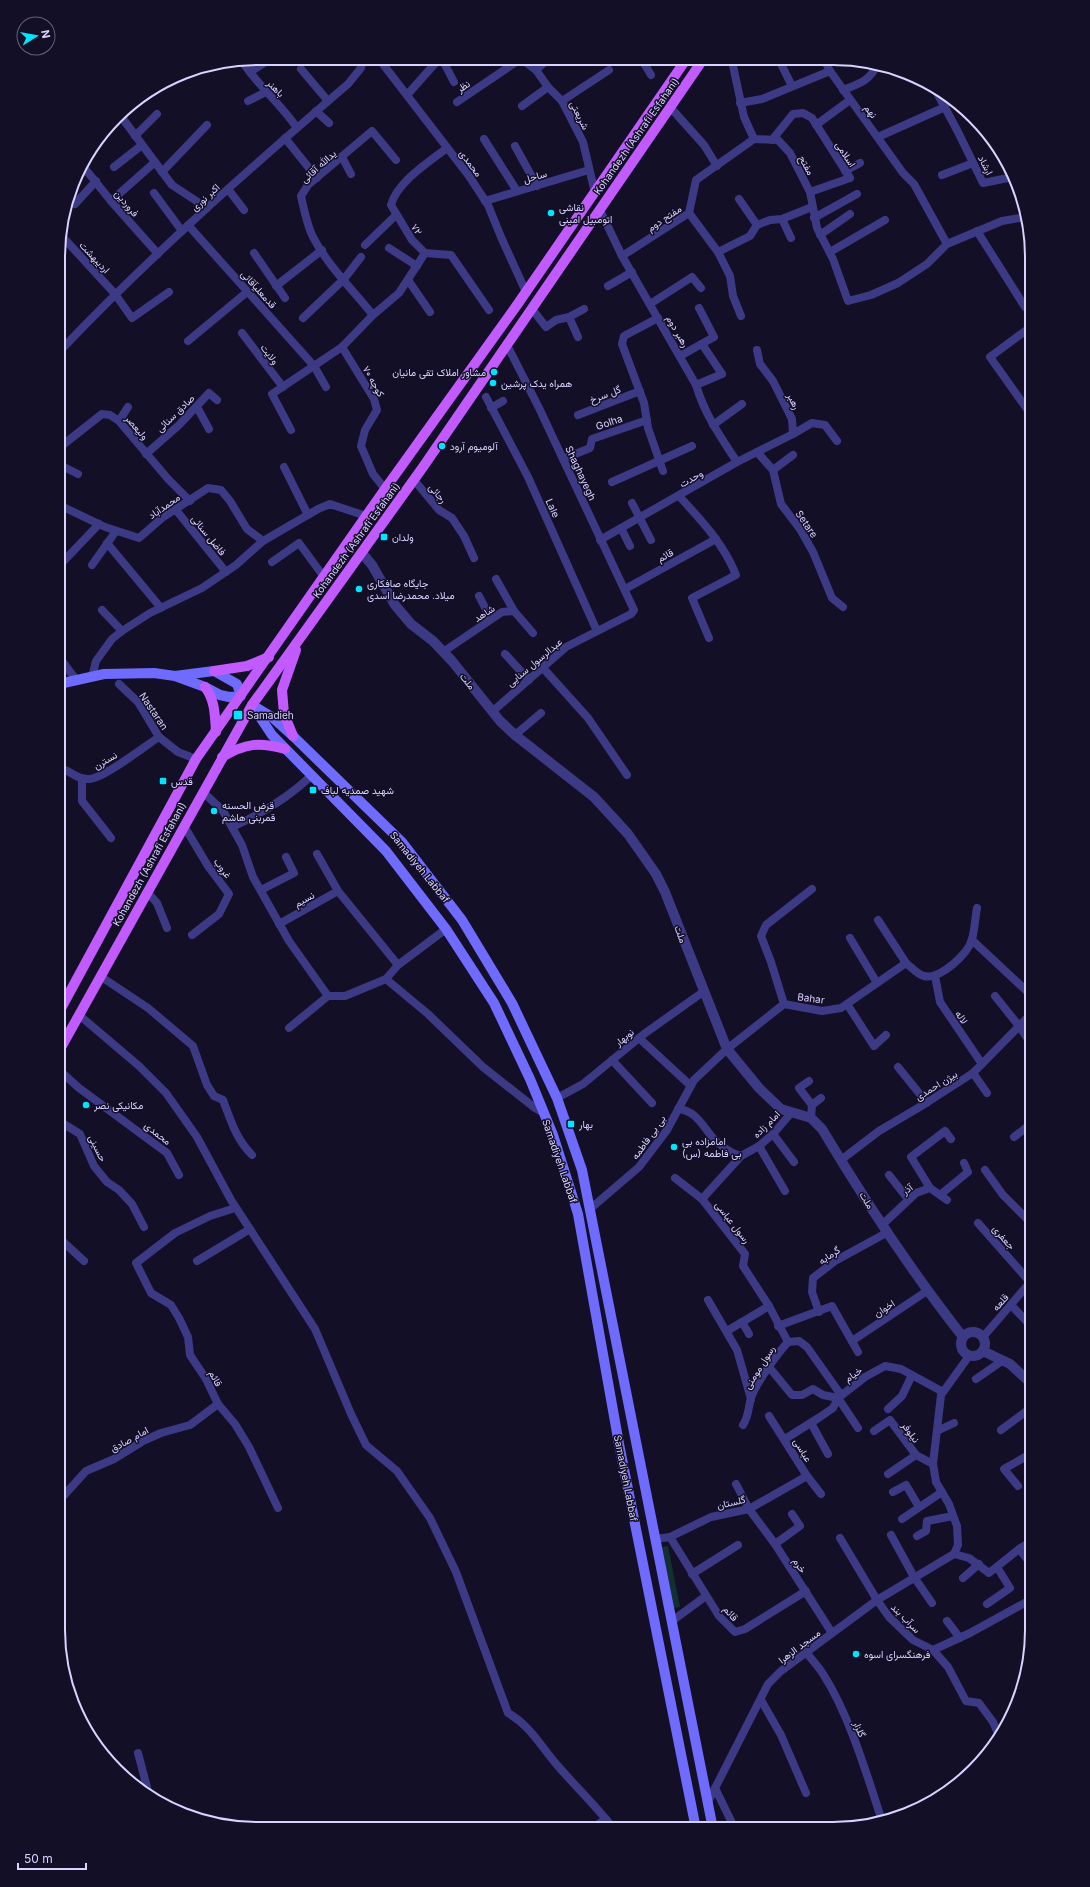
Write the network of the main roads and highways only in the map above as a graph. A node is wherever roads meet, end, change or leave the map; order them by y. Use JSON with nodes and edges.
{"nodes":[{"id":1,"x":682,"y":65,"type":"edge"},
{"id":2,"x":699,"y":65,"type":"edge"},
{"id":3,"x":299,"y":639,"type":"junction"},
{"id":4,"x":269,"y":657,"type":"junction"},
{"id":5,"x":214,"y":671,"type":"junction"},
{"id":6,"x":175,"y":676,"type":"junction"},
{"id":7,"x":65,"y":683,"type":"edge"},
{"id":8,"x":205,"y":687,"type":"junction"},
{"id":9,"x":241,"y":696,"type":"junction"},
{"id":10,"x":252,"y":705,"type":"junction"},
{"id":11,"x":216,"y":732,"type":"junction"},
{"id":12,"x":293,"y":736,"type":"junction"},
{"id":13,"x":286,"y":749,"type":"junction"},
{"id":14,"x":222,"y":756,"type":"junction"},
{"id":15,"x":342,"y":784,"type":"junction"},
{"id":16,"x":331,"y":796,"type":"junction"},
{"id":17,"x":65,"y":1001,"type":"edge"},
{"id":18,"x":65,"y":1040,"type":"edge"},
{"id":19,"x":603,"y":1269,"type":"junction"},
{"id":20,"x":589,"y":1273,"type":"junction"},
{"id":21,"x":692,"y":1822,"type":"edge"},
{"id":22,"x":712,"y":1822,"type":"edge"}],
"edges":[{"from":1,"to":4,"type":"main road","name":"Kohandezh (Ashrafi Esfahani)"},
{"from":2,"to":3,"type":"main road","name":"Kohandezh (Ashrafi Esfahani)"},
{"from":3,"to":10,"type":"main road","name":"Kohandezh (Ashrafi Esfahani)"},
{"from":3,"to":12,"type":"main road"},
{"from":4,"to":5,"type":"main road"},
{"from":4,"to":9,"type":"main road","name":"Kohandezh (Ashrafi Esfahani)"},
{"from":5,"to":6,"type":"main road"},
{"from":5,"to":9,"type":"main road"},
{"from":6,"to":7,"type":"main road"},
{"from":6,"to":8,"type":"main road"},
{"from":8,"to":9,"type":"main road"},
{"from":8,"to":11,"type":"main road"},
{"from":9,"to":10,"type":"main road"},
{"from":9,"to":11,"type":"main road","name":"Kohandezh (Ashrafi Esfahani)"},
{"from":10,"to":12,"type":"main road","name":"Samadiyeh Labbaf"},
{"from":10,"to":13,"type":"main road","name":"Samadiyeh Labbaf"},
{"from":10,"to":14,"type":"main road","name":"Kohandezh (Ashrafi Esfahani)"},
{"from":11,"to":17,"type":"main road","name":"Kohandezh (Ashrafi Esfahani)"},
{"from":12,"to":15,"type":"main road","name":"Samadiyeh Labbaf"},
{"from":13,"to":14,"type":"main road"},
{"from":13,"to":16,"type":"main road","name":"Samadiyeh Labbaf"},
{"from":14,"to":18,"type":"main road","name":"Kohandezh (Ashrafi Esfahani)"},
{"from":15,"to":16,"type":"main road"},
{"from":15,"to":19,"type":"main road","name":"Samadiyeh Labbaf"},
{"from":16,"to":20,"type":"main road","name":"Samadiyeh Labbaf"},
{"from":19,"to":20,"type":"main road"},
{"from":19,"to":22,"type":"main road","name":"Samadiyeh Labbaf"},
{"from":20,"to":21,"type":"main road","name":"Samadiyeh Labbaf"}]}
